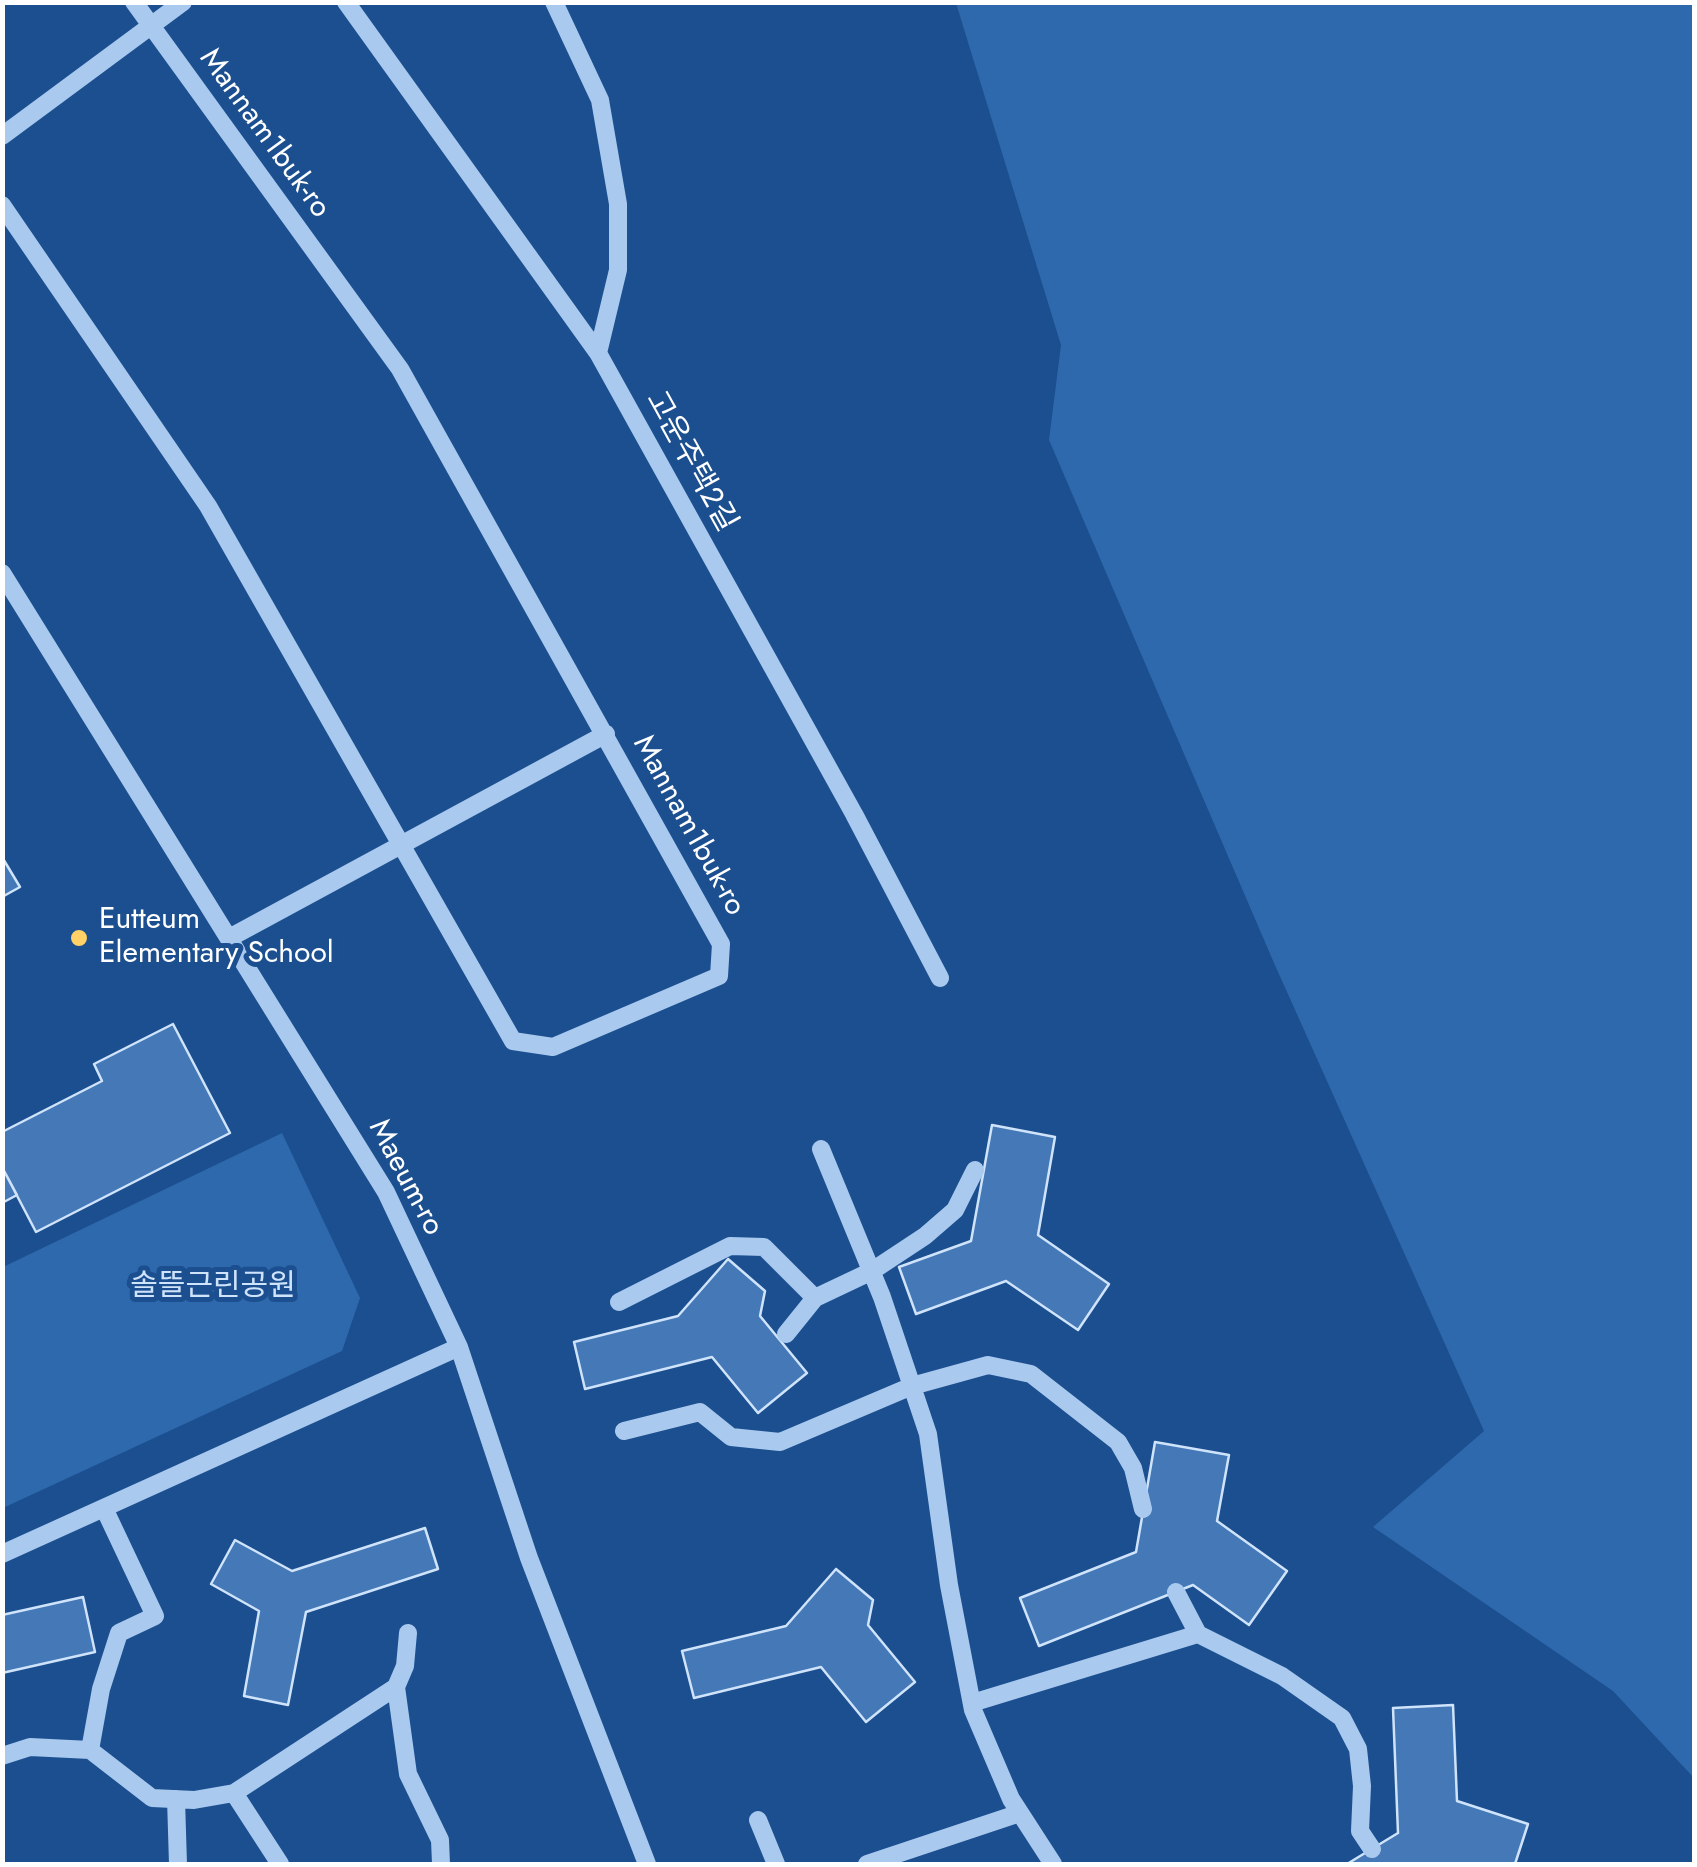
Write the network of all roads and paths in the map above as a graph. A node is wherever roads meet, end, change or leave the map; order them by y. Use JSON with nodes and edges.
{"nodes":[{"id":1,"x":134,"y":2,"type":"edge"},
{"id":2,"x":183,"y":2,"type":"edge"},
{"id":3,"x":346,"y":2,"type":"edge"},
{"id":4,"x":554,"y":2,"type":"edge"},
{"id":5,"x":153,"y":25,"type":"junction"},
{"id":6,"x":2,"y":136,"type":"edge"},
{"id":7,"x":2,"y":205,"type":"edge"},
{"id":8,"x":598,"y":353,"type":"junction"},
{"id":9,"x":2,"y":572,"type":"edge"},
{"id":10,"x":606,"y":734,"type":"junction"},
{"id":11,"x":401,"y":845,"type":"junction"},
{"id":12,"x":230,"y":938,"type":"junction"},
{"id":13,"x":940,"y":978,"type":"dead end"},
{"id":14,"x":821,"y":1149,"type":"dead end"},
{"id":15,"x":974,"y":1170,"type":"dead end"},
{"id":16,"x":872,"y":1271,"type":"junction"},
{"id":17,"x":815,"y":1298,"type":"junction"},
{"id":18,"x":618,"y":1302,"type":"dead end"},
{"id":19,"x":786,"y":1334,"type":"dead end"},
{"id":20,"x":459,"y":1348,"type":"junction"},
{"id":21,"x":912,"y":1386,"type":"junction"},
{"id":22,"x":624,"y":1432,"type":"dead end"},
{"id":23,"x":104,"y":1508,"type":"junction"},
{"id":24,"x":1144,"y":1509,"type":"dead end"},
{"id":25,"x":2,"y":1554,"type":"edge"},
{"id":26,"x":1176,"y":1592,"type":"dead end"},
{"id":27,"x":408,"y":1633,"type":"dead end"},
{"id":28,"x":1198,"y":1634,"type":"junction"},
{"id":29,"x":396,"y":1688,"type":"junction"},
{"id":30,"x":972,"y":1702,"type":"junction"},
{"id":31,"x":90,"y":1750,"type":"junction"},
{"id":32,"x":2,"y":1756,"type":"edge"},
{"id":33,"x":234,"y":1793,"type":"junction"},
{"id":34,"x":176,"y":1800,"type":"junction"},
{"id":35,"x":1020,"y":1813,"type":"junction"},
{"id":36,"x":758,"y":1820,"type":"dead end"},
{"id":37,"x":1372,"y":1849,"type":"dead end"},
{"id":38,"x":178,"y":1864,"type":"edge"},
{"id":39,"x":280,"y":1864,"type":"edge"},
{"id":40,"x":441,"y":1864,"type":"edge"},
{"id":41,"x":646,"y":1864,"type":"edge"},
{"id":42,"x":776,"y":1864,"type":"edge"},
{"id":43,"x":867,"y":1864,"type":"edge"},
{"id":44,"x":1053,"y":1864,"type":"edge"}],
"edges":[{"from":1,"to":5,"type":"street","name":"Mannam1buk-ro"},
{"from":2,"to":5,"type":"street"},
{"from":3,"to":8,"type":"street","name":"고운주택2길"},
{"from":4,"to":8,"type":"street"},
{"from":5,"to":6,"type":"street"},
{"from":5,"to":10,"type":"street","name":"Mannam1buk-ro"},
{"from":7,"to":11,"type":"street","name":"Mannam1buk-ro"},
{"from":8,"to":13,"type":"street","name":"고운주택2길"},
{"from":9,"to":12,"type":"street","name":"Maeum-ro"},
{"from":10,"to":11,"type":"street"},
{"from":10,"to":11,"type":"street","name":"Mannam1buk-ro"},
{"from":11,"to":12,"type":"street"},
{"from":12,"to":20,"type":"street","name":"Maeum-ro"},
{"from":14,"to":16,"type":"street"},
{"from":15,"to":16,"type":"street"},
{"from":16,"to":17,"type":"street"},
{"from":16,"to":21,"type":"street"},
{"from":17,"to":18,"type":"street"},
{"from":17,"to":19,"type":"street"},
{"from":20,"to":23,"type":"street"},
{"from":20,"to":41,"type":"street","name":"Maeum-ro"},
{"from":21,"to":22,"type":"street"},
{"from":21,"to":24,"type":"street"},
{"from":21,"to":30,"type":"street"},
{"from":23,"to":25,"type":"street"},
{"from":23,"to":31,"type":"street"},
{"from":26,"to":28,"type":"street"},
{"from":27,"to":29,"type":"street"},
{"from":28,"to":30,"type":"street"},
{"from":28,"to":37,"type":"street"},
{"from":29,"to":33,"type":"street"},
{"from":29,"to":40,"type":"street"},
{"from":30,"to":35,"type":"street"},
{"from":31,"to":32,"type":"street"},
{"from":31,"to":34,"type":"street"},
{"from":33,"to":34,"type":"street"},
{"from":33,"to":39,"type":"street"},
{"from":34,"to":38,"type":"street"},
{"from":35,"to":43,"type":"street"},
{"from":35,"to":44,"type":"street"},
{"from":36,"to":42,"type":"street"}]}
